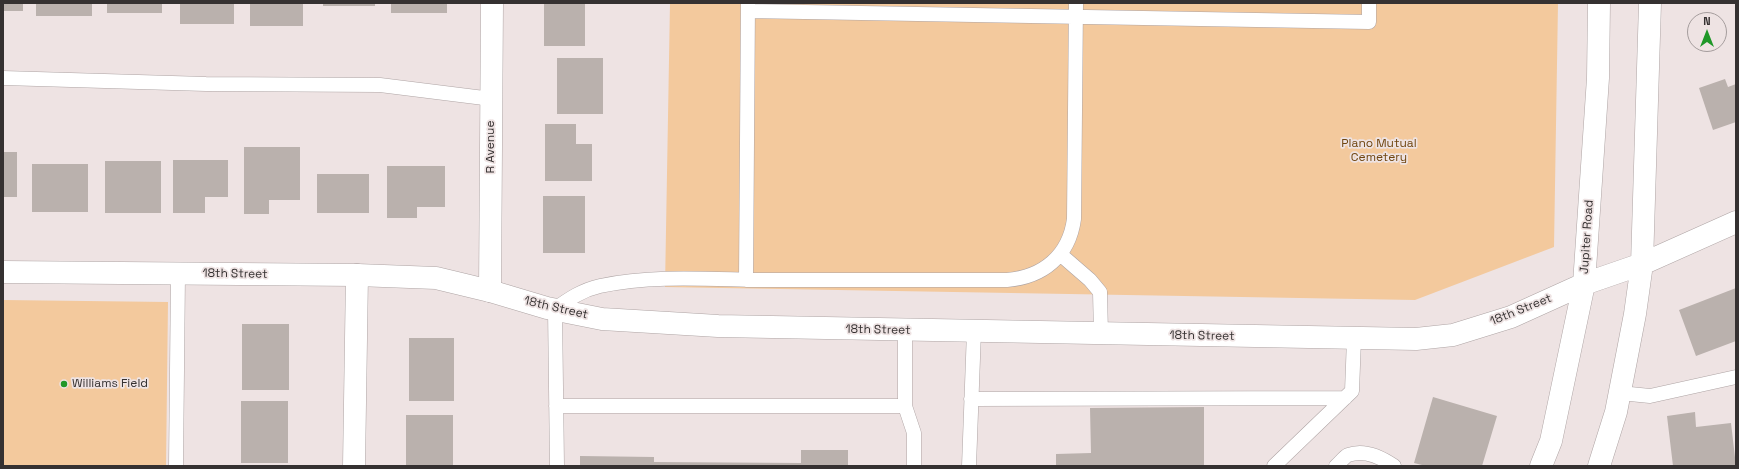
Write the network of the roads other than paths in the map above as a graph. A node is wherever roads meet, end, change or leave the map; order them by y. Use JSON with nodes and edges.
{"nodes":[{"id":1,"x":492,"y":3,"type":"edge"},
{"id":2,"x":1369,"y":3,"type":"edge"},
{"id":3,"x":1599,"y":3,"type":"edge"},
{"id":4,"x":1650,"y":3,"type":"edge"},
{"id":5,"x":748,"y":7,"type":"edge"},
{"id":6,"x":1076,"y":10,"type":"edge"},
{"id":7,"x":3,"y":78,"type":"edge"},
{"id":8,"x":492,"y":99,"type":"junction"},
{"id":9,"x":1736,"y":222,"type":"edge"},
{"id":10,"x":1060,"y":254,"type":"junction"},
{"id":11,"x":1642,"y":264,"type":"junction"},
{"id":12,"x":3,"y":272,"type":"edge"},
{"id":13,"x":178,"y":274,"type":"junction"},
{"id":14,"x":357,"y":276,"type":"junction"},
{"id":15,"x":746,"y":280,"type":"junction"},
{"id":16,"x":1584,"y":284,"type":"junction"},
{"id":17,"x":490,"y":291,"type":"junction"},
{"id":18,"x":555,"y":309,"type":"junction"},
{"id":19,"x":905,"y":330,"type":"junction"},
{"id":20,"x":974,"y":331,"type":"junction"},
{"id":21,"x":1101,"y":334,"type":"junction"},
{"id":22,"x":1354,"y":339,"type":"junction"},
{"id":23,"x":1736,"y":377,"type":"edge"},
{"id":24,"x":1620,"y":393,"type":"junction"},
{"id":25,"x":1345,"y":398,"type":"junction"},
{"id":26,"x":972,"y":399,"type":"junction"},
{"id":27,"x":556,"y":406,"type":"junction"},
{"id":28,"x":905,"y":406,"type":"junction"},
{"id":29,"x":176,"y":466,"type":"edge"},
{"id":30,"x":354,"y":466,"type":"edge"},
{"id":31,"x":557,"y":466,"type":"edge"},
{"id":32,"x":914,"y":466,"type":"edge"},
{"id":33,"x":968,"y":466,"type":"edge"},
{"id":34,"x":1274,"y":466,"type":"edge"},
{"id":35,"x":1336,"y":466,"type":"edge"},
{"id":36,"x":1394,"y":466,"type":"edge"},
{"id":37,"x":1541,"y":466,"type":"edge"},
{"id":38,"x":1599,"y":466,"type":"edge"}],
"edges":[{"from":1,"to":8,"type":"street","name":"R Avenue"},
{"from":2,"to":6,"type":"lane"},
{"from":3,"to":16,"type":"street","name":"Jupiter Road"},
{"from":4,"to":11,"type":"street"},
{"from":5,"to":6,"type":"lane"},
{"from":5,"to":15,"type":"lane"},
{"from":6,"to":10,"type":"lane"},
{"from":7,"to":8,"type":"lane"},
{"from":8,"to":17,"type":"street","name":"R Avenue"},
{"from":9,"to":11,"type":"street","name":"18th Street"},
{"from":10,"to":15,"type":"lane"},
{"from":10,"to":21,"type":"lane"},
{"from":11,"to":16,"type":"street","name":"18th Street"},
{"from":11,"to":24,"type":"street"},
{"from":12,"to":13,"type":"street","name":"18th Street"},
{"from":13,"to":14,"type":"street","name":"18th Street"},
{"from":13,"to":29,"type":"lane"},
{"from":14,"to":17,"type":"street","name":"18th Street"},
{"from":14,"to":30,"type":"street"},
{"from":15,"to":18,"type":"lane"},
{"from":16,"to":22,"type":"street","name":"18th Street"},
{"from":16,"to":37,"type":"street","name":"Jupiter Road"},
{"from":17,"to":18,"type":"street","name":"18th Street"},
{"from":18,"to":19,"type":"street","name":"18th Street"},
{"from":18,"to":27,"type":"lane"},
{"from":19,"to":20,"type":"street","name":"18th Street"},
{"from":19,"to":28,"type":"lane"},
{"from":20,"to":21,"type":"street","name":"18th Street"},
{"from":20,"to":26,"type":"lane"},
{"from":21,"to":22,"type":"street","name":"18th Street"},
{"from":22,"to":25,"type":"lane"},
{"from":23,"to":24,"type":"lane"},
{"from":24,"to":38,"type":"street"},
{"from":25,"to":26,"type":"lane"},
{"from":25,"to":34,"type":"lane"},
{"from":26,"to":33,"type":"lane"},
{"from":27,"to":28,"type":"lane"},
{"from":27,"to":31,"type":"lane"},
{"from":28,"to":32,"type":"lane"},
{"from":35,"to":36,"type":"lane"}]}
